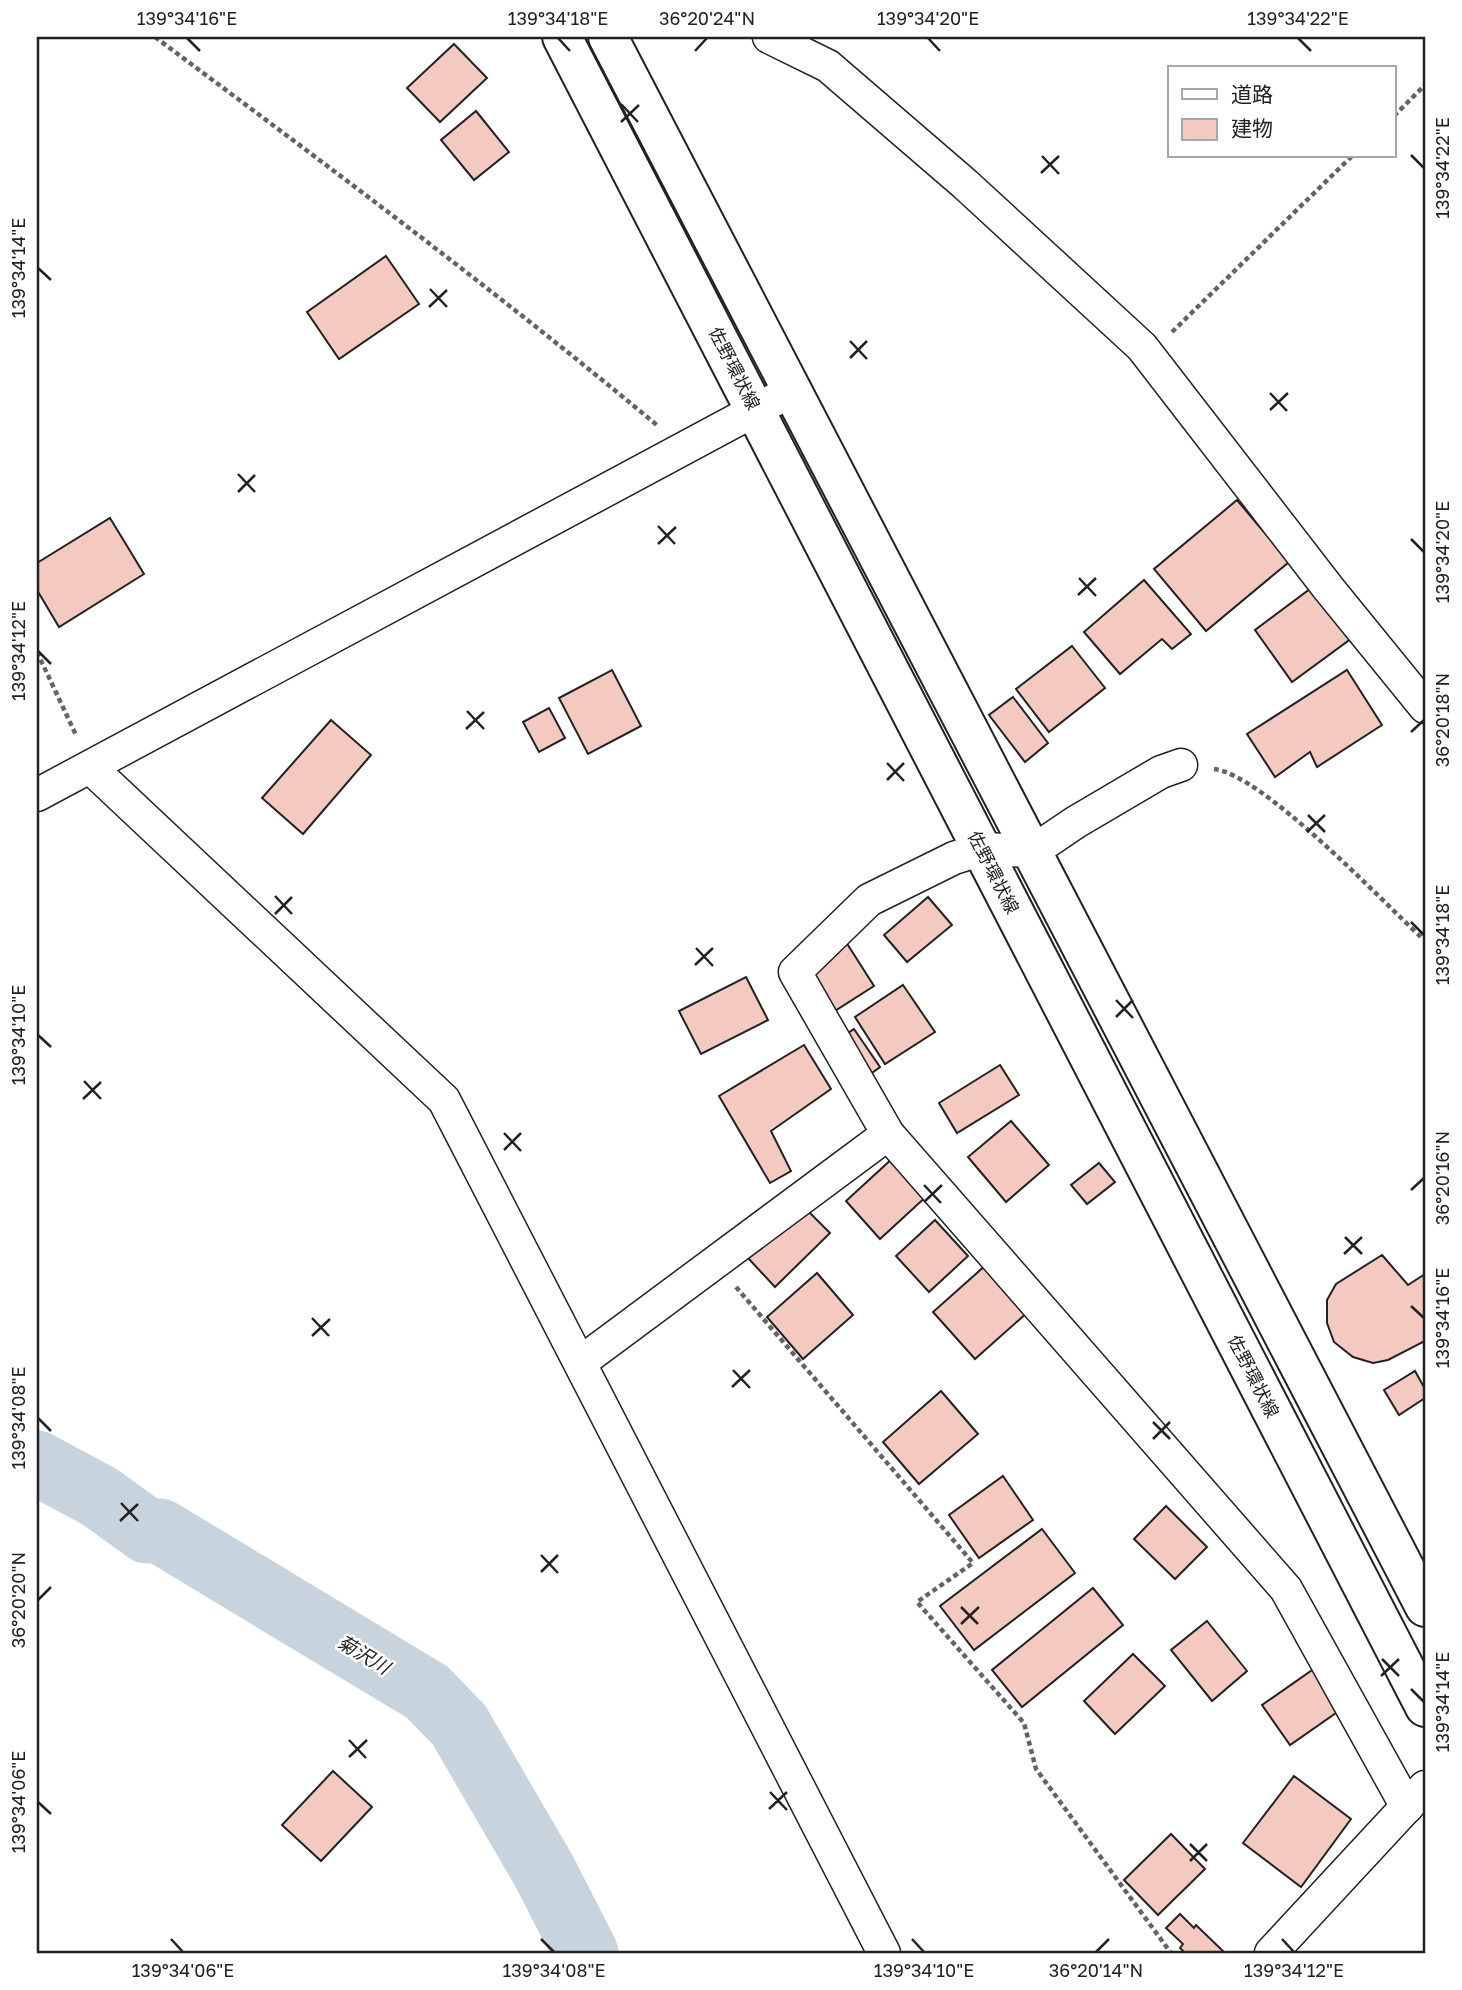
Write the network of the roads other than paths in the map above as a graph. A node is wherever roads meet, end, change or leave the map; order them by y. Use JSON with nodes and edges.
{"nodes":[{"id":1,"x":562,"y":37,"type":"edge"},
{"id":2,"x":608,"y":37,"type":"edge"},
{"id":3,"x":769,"y":37,"type":"edge"},
{"id":4,"x":791,"y":391,"type":"junction"},
{"id":5,"x":756,"y":410,"type":"junction"},
{"id":6,"x":1425,"y":707,"type":"edge"},
{"id":7,"x":1181,"y":765,"type":"road end"},
{"id":8,"x":91,"y":768,"type":"junction"},
{"id":9,"x":37,"y":795,"type":"edge"},
{"id":10,"x":982,"y":849,"type":"junction"},
{"id":11,"x":1033,"y":851,"type":"junction"},
{"id":12,"x":888,"y":1134,"type":"junction"},
{"id":13,"x":582,"y":1362,"type":"junction"},
{"id":14,"x":1425,"y":1607,"type":"edge"},
{"id":15,"x":1425,"y":1707,"type":"edge"},
{"id":16,"x":1416,"y":1797,"type":"edge"},
{"id":17,"x":884,"y":1953,"type":"edge"},
{"id":18,"x":1271,"y":1953,"type":"edge"}],
"edges":[{"from":1,"to":5,"type":"main road","name":"佐野環状線"},
{"from":2,"to":4,"type":"main road"},
{"from":3,"to":6,"type":"street"},
{"from":4,"to":5,"type":"street"},
{"from":4,"to":11,"type":"main road"},
{"from":5,"to":8,"type":"street"},
{"from":5,"to":10,"type":"main road","name":"佐野環状線"},
{"from":7,"to":11,"type":"street"},
{"from":8,"to":9,"type":"street"},
{"from":8,"to":13,"type":"street"},
{"from":10,"to":11,"type":"street"},
{"from":10,"to":12,"type":"street"},
{"from":10,"to":15,"type":"main road","name":"佐野環状線"},
{"from":11,"to":14,"type":"main road"},
{"from":12,"to":13,"type":"street"},
{"from":12,"to":16,"type":"street"},
{"from":13,"to":17,"type":"street"},
{"from":16,"to":18,"type":"street"}]}
